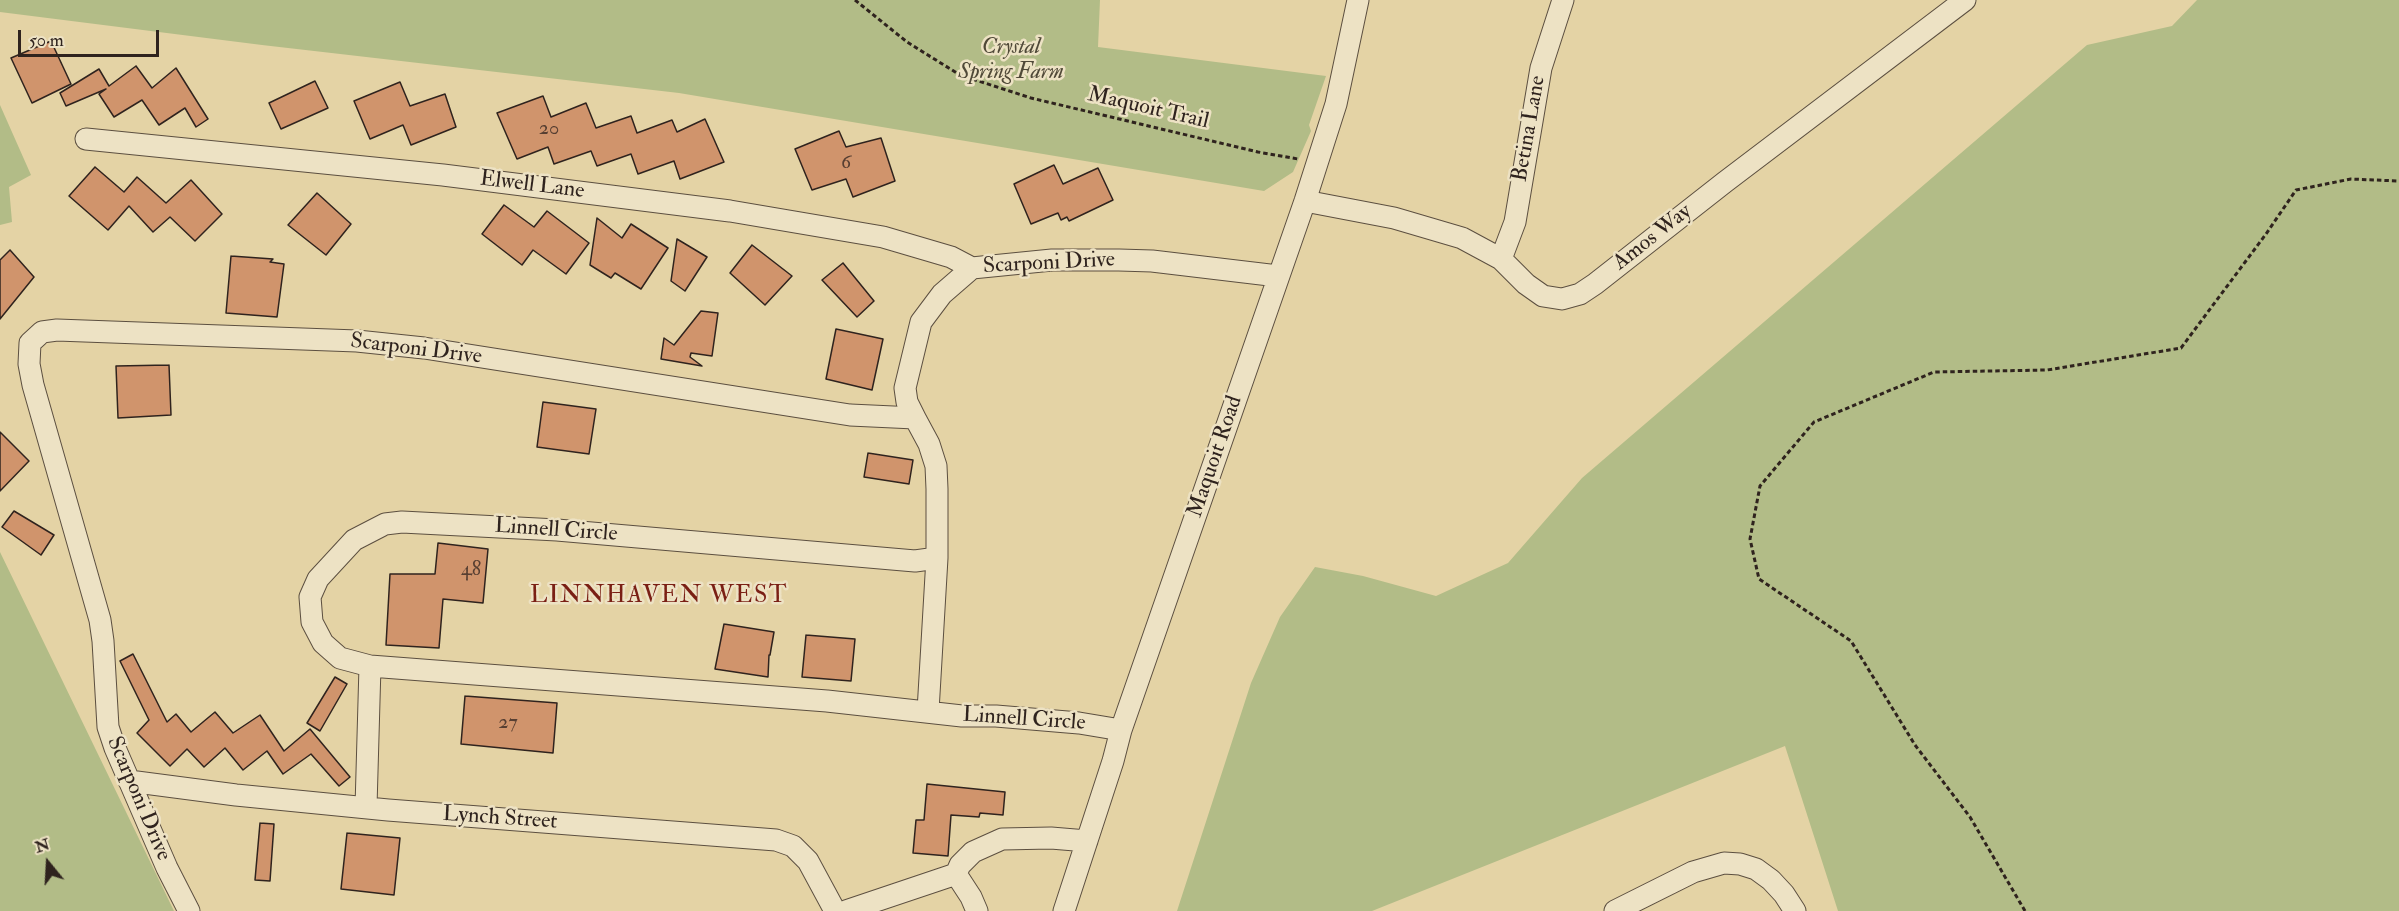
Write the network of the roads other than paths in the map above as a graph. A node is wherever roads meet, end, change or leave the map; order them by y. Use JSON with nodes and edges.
{"nodes":[{"id":1,"x":1358,"y":0,"type":"edge"},
{"id":2,"x":1563,"y":0,"type":"edge"},
{"id":3,"x":1965,"y":0,"type":"edge"},
{"id":4,"x":86,"y":138,"type":"dead end"},
{"id":5,"x":1305,"y":201,"type":"junction"},
{"id":6,"x":1501,"y":259,"type":"junction"},
{"id":7,"x":972,"y":268,"type":"junction"},
{"id":8,"x":1278,"y":276,"type":"junction"},
{"id":9,"x":915,"y":418,"type":"junction"},
{"id":10,"x":937,"y":558,"type":"junction"},
{"id":11,"x":370,"y":666,"type":"junction"},
{"id":12,"x":928,"y":711,"type":"junction"},
{"id":13,"x":1121,"y":730,"type":"junction"},
{"id":14,"x":129,"y":781,"type":"junction"},
{"id":15,"x":366,"y":807,"type":"junction"},
{"id":16,"x":1087,"y":841,"type":"junction"},
{"id":17,"x":956,"y":873,"type":"junction"},
{"id":18,"x":189,"y":911,"type":"edge"},
{"id":19,"x":835,"y":911,"type":"edge"},
{"id":20,"x":846,"y":911,"type":"edge"},
{"id":21,"x":977,"y":911,"type":"edge"},
{"id":22,"x":1064,"y":911,"type":"edge"},
{"id":23,"x":1615,"y":911,"type":"edge"},
{"id":24,"x":1795,"y":911,"type":"edge"}],
"edges":[{"from":1,"to":5,"type":"street","name":"Maquoit Road"},
{"from":2,"to":6,"type":"street","name":"Betina Lane"},
{"from":3,"to":6,"type":"street","name":"Amos Way"},
{"from":4,"to":7,"type":"street","name":"Elwell Lane"},
{"from":5,"to":6,"type":"street","name":"Amos Way"},
{"from":5,"to":8,"type":"street","name":"Maquoit Road"},
{"from":7,"to":8,"type":"street","name":"Scarponi Drive"},
{"from":7,"to":9,"type":"street","name":"Scarponi Drive"},
{"from":8,"to":13,"type":"street","name":"Maquoit Road"},
{"from":9,"to":10,"type":"street"},
{"from":9,"to":14,"type":"street","name":"Scarponi Drive"},
{"from":10,"to":11,"type":"street","name":"Linnell Circle"},
{"from":10,"to":12,"type":"street"},
{"from":11,"to":12,"type":"street","name":"Linnell Circle"},
{"from":11,"to":15,"type":"street"},
{"from":12,"to":13,"type":"street","name":"Linnell Circle"},
{"from":13,"to":16,"type":"street","name":"Maquoit Road"},
{"from":14,"to":15,"type":"street","name":"Lynch Street"},
{"from":14,"to":18,"type":"street","name":"Scarponi Drive"},
{"from":15,"to":19,"type":"street","name":"Lynch Street"},
{"from":16,"to":17,"type":"street"},
{"from":16,"to":22,"type":"street","name":"Maquoit Road"},
{"from":17,"to":20,"type":"street"},
{"from":17,"to":21,"type":"street"},
{"from":23,"to":24,"type":"street"}]}
